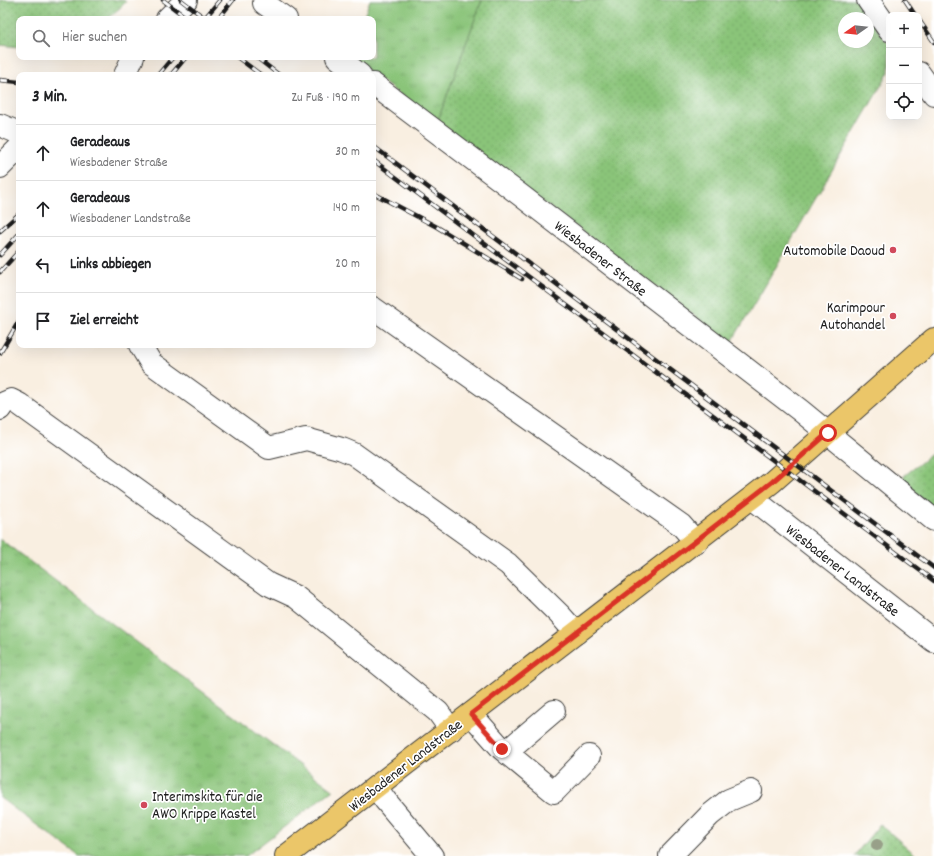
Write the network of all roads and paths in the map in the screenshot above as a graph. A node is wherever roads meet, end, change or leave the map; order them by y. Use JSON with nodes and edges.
{"nodes":[{"id":1,"x":186,"y":0,"type":"edge"},
{"id":2,"x":868,"y":0,"type":"edge"},
{"id":3,"x":264,"y":3,"type":"dead end"},
{"id":4,"x":170,"y":16,"type":"edge"},
{"id":5,"x":282,"y":16,"type":"edge"},
{"id":6,"x":886,"y":26,"type":"edge"},
{"id":7,"x":132,"y":60,"type":"edge"},
{"id":8,"x":340,"y":60,"type":"edge"},
{"id":9,"x":126,"y":72,"type":"edge"},
{"id":10,"x":356,"y":72,"type":"edge"},
{"id":11,"x":922,"y":77,"type":"edge"},
{"id":12,"x":376,"y":86,"type":"edge"},
{"id":13,"x":934,"y":94,"type":"edge"},
{"id":14,"x":0,"y":125,"type":"edge"},
{"id":15,"x":16,"y":132,"type":"edge"},
{"id":16,"x":16,"y":151,"type":"edge"},
{"id":17,"x":0,"y":167,"type":"edge"},
{"id":18,"x":376,"y":310,"type":"edge"},
{"id":19,"x":934,"y":339,"type":"edge"},
{"id":20,"x":142,"y":348,"type":"edge"},
{"id":21,"x":0,"y":409,"type":"edge"},
{"id":22,"x":828,"y":433,"type":"junction"},
{"id":23,"x":752,"y":498,"type":"junction"},
{"id":24,"x":934,"y":520,"type":"edge"},
{"id":25,"x":696,"y":542,"type":"junction"},
{"id":26,"x":576,"y":633,"type":"junction"},
{"id":27,"x":934,"y":641,"type":"edge"},
{"id":28,"x":554,"y":711,"type":"dead end"},
{"id":29,"x":471,"y":714,"type":"junction"},
{"id":30,"x":451,"y":730,"type":"junction"},
{"id":31,"x":506,"y":752,"type":"junction"},
{"id":32,"x":589,"y":756,"type":"dead end"},
{"id":33,"x":376,"y":787,"type":"junction"},
{"id":34,"x":751,"y":791,"type":"dead end"},
{"id":35,"x":286,"y":856,"type":"edge"},
{"id":36,"x":432,"y":856,"type":"edge"},
{"id":37,"x":670,"y":856,"type":"edge"}],
"edges":[{"from":1,"to":4,"type":"street"},
{"from":2,"to":6,"type":"street"},
{"from":3,"to":5,"type":"street"},
{"from":7,"to":9,"type":"street"},
{"from":8,"to":10,"type":"street"},
{"from":11,"to":13,"type":"street"},
{"from":12,"to":22,"type":"street","name":"Wiesbadener Straße"},
{"from":14,"to":15,"type":"street"},
{"from":16,"to":17,"type":"street"},
{"from":18,"to":25,"type":"street"},
{"from":19,"to":22,"type":"main road"},
{"from":20,"to":26,"type":"street"},
{"from":21,"to":30,"type":"street"},
{"from":22,"to":23,"type":"main road","name":"Wiesbadener Landstraße"},
{"from":22,"to":24,"type":"street","name":"Wiesbadener Straße"},
{"from":23,"to":25,"type":"main road","name":"Wiesbadener Landstraße"},
{"from":23,"to":27,"type":"street","name":"Wiesbadener Landstraße"},
{"from":25,"to":26,"type":"main road","name":"Wiesbadener Landstraße"},
{"from":26,"to":29,"type":"main road","name":"Wiesbadener Landstraße"},
{"from":28,"to":31,"type":"street"},
{"from":29,"to":30,"type":"main road","name":"Wiesbadener Landstraße"},
{"from":29,"to":31,"type":"street"},
{"from":30,"to":33,"type":"main road","name":"Wiesbadener Landstraße"},
{"from":31,"to":32,"type":"street"},
{"from":33,"to":35,"type":"main road","name":"Wiesbadener Landstraße"},
{"from":33,"to":36,"type":"street"},
{"from":34,"to":37,"type":"street"}]}
